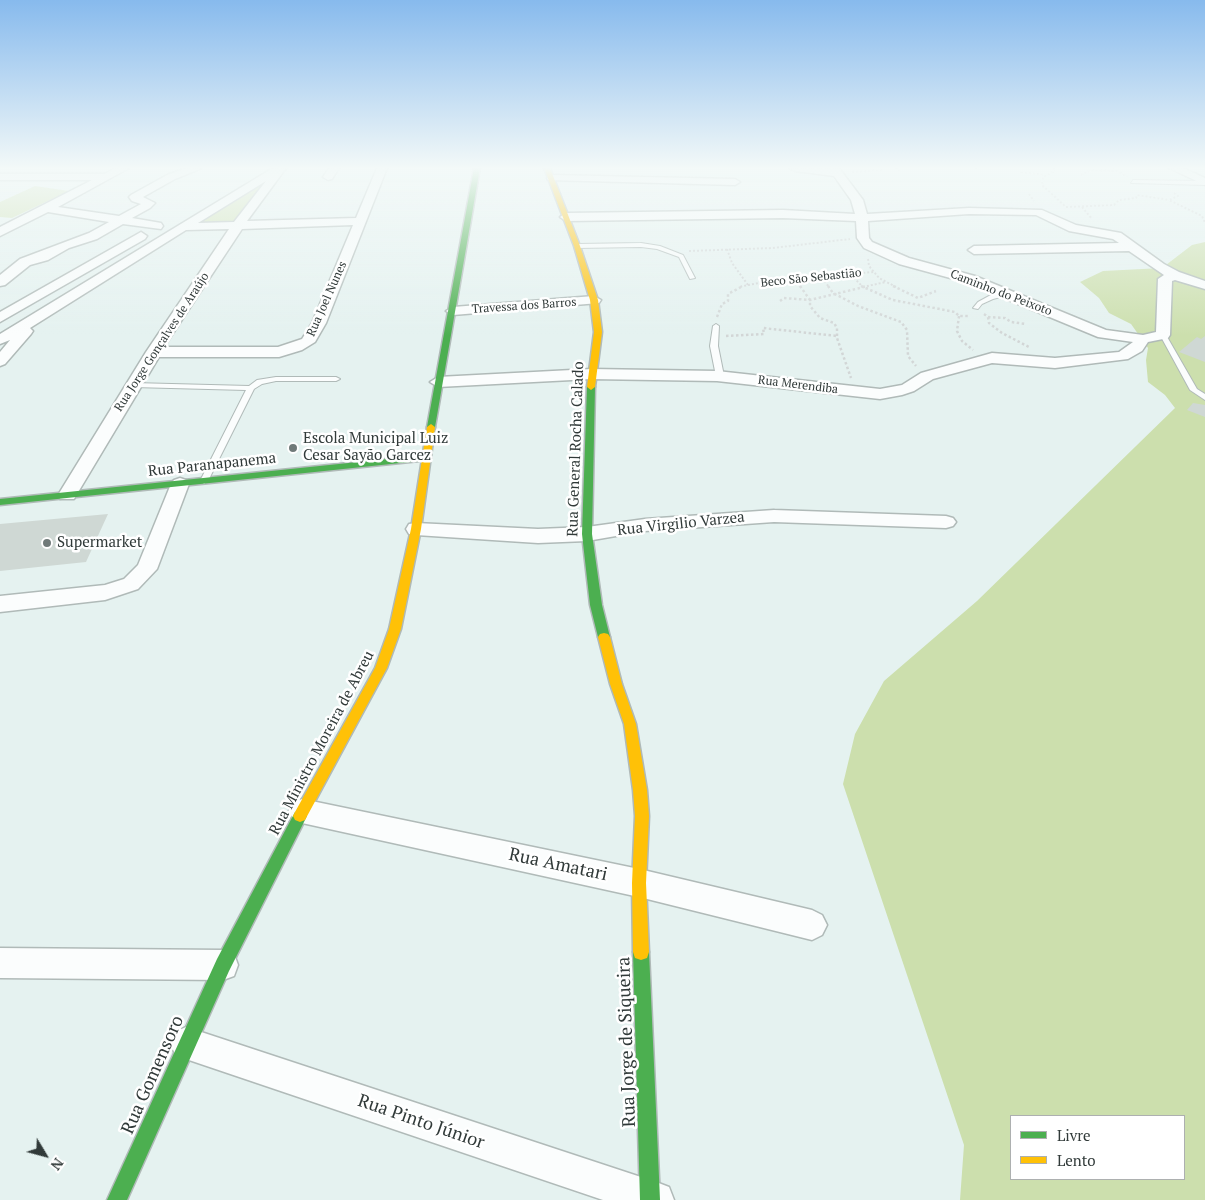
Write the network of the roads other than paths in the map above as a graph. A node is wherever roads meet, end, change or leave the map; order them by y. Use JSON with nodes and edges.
{"nodes":[{"id":1,"x":15,"y":224,"type":"edge"},
{"id":2,"x":113,"y":224,"type":"edge"},
{"id":3,"x":159,"y":224,"type":"edge"},
{"id":4,"x":185,"y":224,"type":"edge"},
{"id":5,"x":269,"y":224,"type":"edge"},
{"id":6,"x":360,"y":224,"type":"edge"},
{"id":7,"x":468,"y":224,"type":"edge"},
{"id":8,"x":569,"y":224,"type":"edge"},
{"id":9,"x":863,"y":224,"type":"edge"},
{"id":10,"x":1065,"y":224,"type":"edge"},
{"id":11,"x":238,"y":225,"type":"junction"},
{"id":12,"x":180,"y":227,"type":"junction"},
{"id":13,"x":0,"y":232,"type":"edge"},
{"id":14,"x":60,"y":234,"type":"dead end"},
{"id":15,"x":84,"y":239,"type":"junction"},
{"id":16,"x":577,"y":246,"type":"junction"},
{"id":17,"x":1133,"y":247,"type":"junction"},
{"id":18,"x":974,"y":250,"type":"dead end"},
{"id":19,"x":1174,"y":275,"type":"junction"},
{"id":20,"x":692,"y":278,"type":"dead end"},
{"id":21,"x":0,"y":282,"type":"edge"},
{"id":22,"x":1205,"y":285,"type":"edge"},
{"id":23,"x":1006,"y":294,"type":"junction"},
{"id":24,"x":594,"y":300,"type":"junction"},
{"id":25,"x":976,"y":308,"type":"road end"},
{"id":26,"x":453,"y":311,"type":"junction"},
{"id":27,"x":0,"y":318,"type":"edge"},
{"id":28,"x":33,"y":320,"type":"junction"},
{"id":29,"x":716,"y":326,"type":"road end"},
{"id":30,"x":1163,"y":335,"type":"junction"},
{"id":31,"x":1143,"y":339,"type":"junction"},
{"id":32,"x":0,"y":340,"type":"edge"},
{"id":33,"x":154,"y":352,"type":"junction"},
{"id":34,"x":2,"y":357,"type":"edge"},
{"id":35,"x":591,"y":374,"type":"junction"},
{"id":36,"x":720,"y":376,"type":"junction"},
{"id":37,"x":336,"y":379,"type":"dead end"},
{"id":38,"x":438,"y":382,"type":"junction"},
{"id":39,"x":134,"y":385,"type":"junction"},
{"id":40,"x":251,"y":388,"type":"junction"},
{"id":41,"x":1205,"y":398,"type":"edge"},
{"id":42,"x":426,"y":458,"type":"junction"},
{"id":43,"x":204,"y":481,"type":"junction"},
{"id":44,"x":180,"y":484,"type":"junction"},
{"id":45,"x":67,"y":495,"type":"junction"},
{"id":46,"x":0,"y":502,"type":"edge"},
{"id":47,"x":946,"y":522,"type":"dead end"},
{"id":48,"x":416,"y":529,"type":"junction"},
{"id":49,"x":587,"y":534,"type":"junction"},
{"id":50,"x":0,"y":604,"type":"edge"},
{"id":51,"x":302,"y":810,"type":"junction"},
{"id":52,"x":639,"y":883,"type":"junction"},
{"id":53,"x":812,"y":925,"type":"dead end"},
{"id":54,"x":0,"y":963,"type":"edge"},
{"id":55,"x":223,"y":965,"type":"junction"},
{"id":56,"x":186,"y":1043,"type":"junction"},
{"id":57,"x":652,"y":1199,"type":"edge"},
{"id":58,"x":117,"y":1200,"type":"edge"}],
"edges":[{"from":1,"to":13,"type":"street"},
{"from":2,"to":15,"type":"street"},
{"from":3,"to":27,"type":"street"},
{"from":4,"to":12,"type":"street"},
{"from":5,"to":11,"type":"street"},
{"from":6,"to":33,"type":"street","name":"Rua Joel Nunes"},
{"from":7,"to":26,"type":"street","name":"Rua Ministro Moreira de Abreu"},
{"from":8,"to":16,"type":"street","name":"Rua General Rocha Calado"},
{"from":9,"to":23,"type":"street","name":"Caminho do Peixoto"},
{"from":10,"to":17,"type":"street"},
{"from":11,"to":12,"type":"street"},
{"from":11,"to":33,"type":"street","name":"Rua Jorge Gonçalves de Araújo"},
{"from":12,"to":28,"type":"street"},
{"from":14,"to":15,"type":"street"},
{"from":15,"to":21,"type":"street"},
{"from":16,"to":20,"type":"lane"},
{"from":16,"to":24,"type":"street","name":"Rua General Rocha Calado"},
{"from":17,"to":18,"type":"street"},
{"from":17,"to":19,"type":"street"},
{"from":19,"to":22,"type":"street"},
{"from":19,"to":30,"type":"street"},
{"from":23,"to":25,"type":"lane"},
{"from":23,"to":31,"type":"street","name":"Caminho do Peixoto"},
{"from":24,"to":26,"type":"street","name":"Travessa dos Barros"},
{"from":24,"to":35,"type":"street","name":"Rua General Rocha Calado"},
{"from":26,"to":38,"type":"street","name":"Rua Ministro Moreira de Abreu"},
{"from":28,"to":32,"type":"street"},
{"from":28,"to":34,"type":"street"},
{"from":29,"to":36,"type":"lane"},
{"from":30,"to":31,"type":"street","name":"Caminho do Peixoto"},
{"from":30,"to":41,"type":"lane"},
{"from":31,"to":36,"type":"street","name":"Rua Merendiba"},
{"from":33,"to":39,"type":"street","name":"Rua Jorge Gonçalves de Araújo"},
{"from":35,"to":36,"type":"street","name":"Rua Merendiba"},
{"from":35,"to":38,"type":"street","name":"Rua Merendiba"},
{"from":35,"to":49,"type":"street","name":"Rua General Rocha Calado"},
{"from":37,"to":40,"type":"lane"},
{"from":38,"to":42,"type":"street","name":"Rua Ministro Moreira de Abreu"},
{"from":39,"to":40,"type":"lane"},
{"from":39,"to":45,"type":"street","name":"Rua Jorge Gonçalves de Araújo"},
{"from":40,"to":43,"type":"lane"},
{"from":42,"to":43,"type":"street","name":"Rua Paranapanema"},
{"from":42,"to":48,"type":"street","name":"Rua Ministro Moreira de Abreu"},
{"from":43,"to":44,"type":"street","name":"Rua Paranapanema"},
{"from":44,"to":45,"type":"street","name":"Rua Paranapanema"},
{"from":44,"to":50,"type":"street"},
{"from":45,"to":46,"type":"street","name":"Rua Paranapanema"},
{"from":47,"to":49,"type":"street","name":"Rua Virgilio Varzea"},
{"from":48,"to":49,"type":"street","name":"Rua Virgilio Varzea"},
{"from":48,"to":51,"type":"street","name":"Rua Ministro Moreira de Abreu"},
{"from":49,"to":52,"type":"street","name":"Rua General Rocha Calado"},
{"from":51,"to":52,"type":"street","name":"Rua Amatari"},
{"from":51,"to":55,"type":"street","name":"Rua Ministro Moreira de Abreu"},
{"from":52,"to":53,"type":"street","name":"Rua Amatari"},
{"from":52,"to":57,"type":"street","name":"Rua Jorge de Siqueira"},
{"from":54,"to":55,"type":"street"},
{"from":55,"to":56,"type":"street","name":"Rua Gomensoro"},
{"from":56,"to":57,"type":"street","name":"Rua Pinto Júnior"},
{"from":56,"to":58,"type":"street","name":"Rua Gomensoro"}]}
